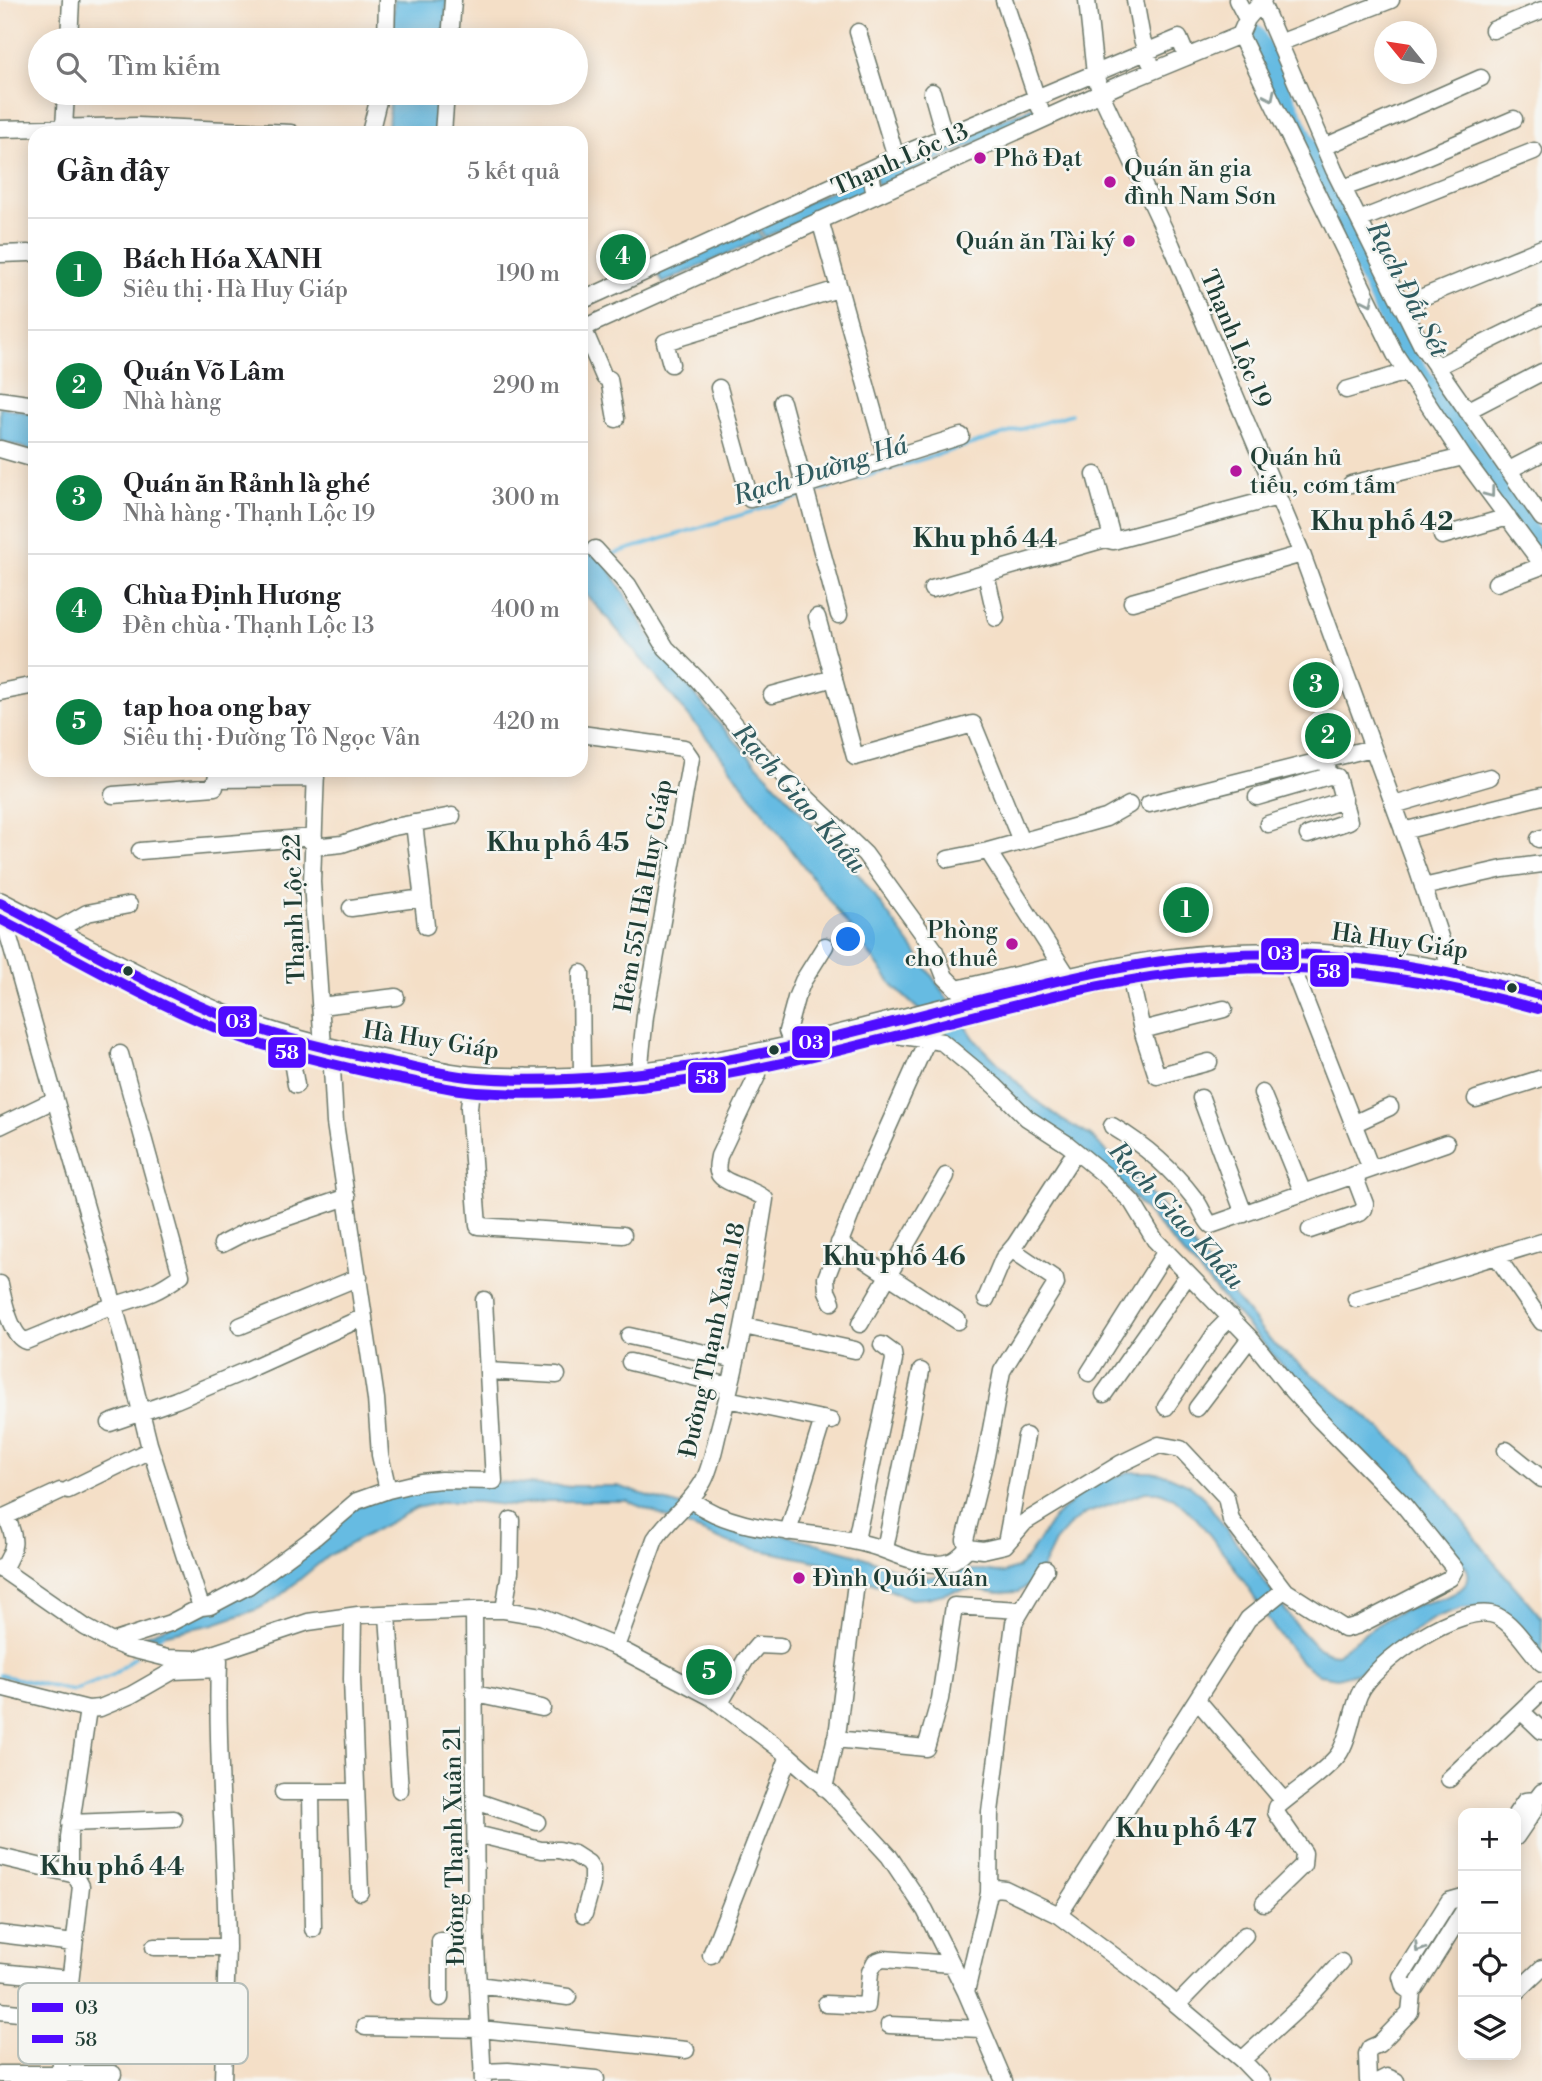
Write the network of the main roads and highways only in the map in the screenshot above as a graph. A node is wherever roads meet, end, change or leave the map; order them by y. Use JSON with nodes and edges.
{"nodes":[{"id":1,"x":0,"y":904,"type":"edge"},
{"id":2,"x":1542,"y":996,"type":"edge"}],
"edges":[{"from":1,"to":2,"type":"main road","name":"Hà Huy Giáp"}]}
